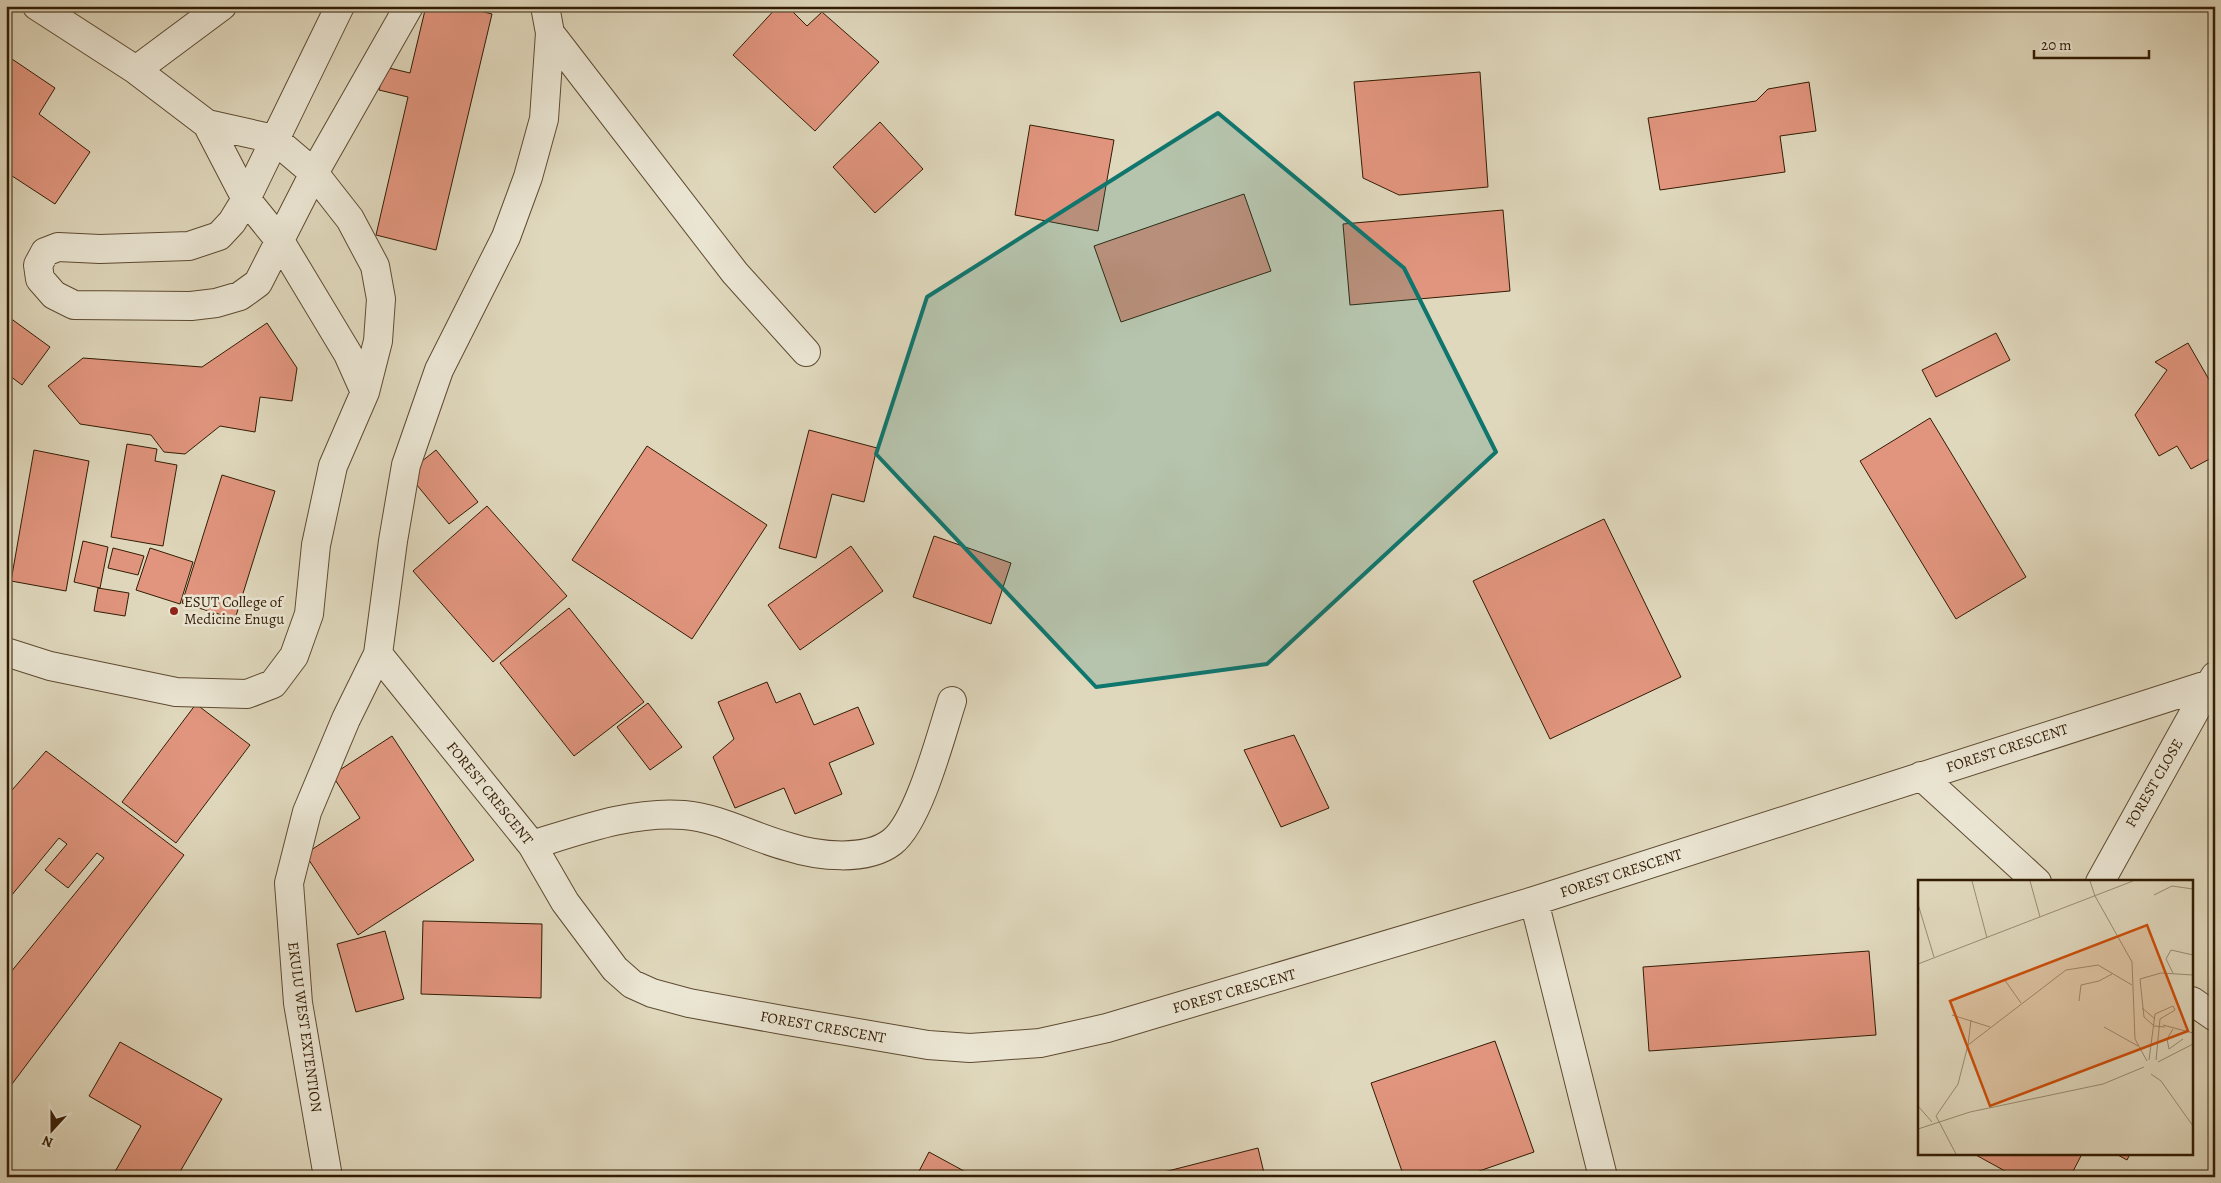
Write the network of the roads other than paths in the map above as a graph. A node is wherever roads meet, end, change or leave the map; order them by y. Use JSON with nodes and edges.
{"nodes":[{"id":1,"x":37,"y":6,"type":"edge"},
{"id":2,"x":222,"y":6,"type":"edge"},
{"id":3,"x":340,"y":6,"type":"edge"},
{"id":4,"x":409,"y":6,"type":"edge"},
{"id":5,"x":545,"y":6,"type":"edge"},
{"id":6,"x":550,"y":33,"type":"junction"},
{"id":7,"x":136,"y":70,"type":"junction"},
{"id":8,"x":206,"y":124,"type":"junction"},
{"id":9,"x":274,"y":139,"type":"junction"},
{"id":10,"x":314,"y":173,"type":"junction"},
{"id":11,"x":246,"y":199,"type":"junction"},
{"id":12,"x":280,"y":241,"type":"junction"},
{"id":13,"x":806,"y":352,"type":"dead end"},
{"id":14,"x":365,"y":392,"type":"junction"},
{"id":15,"x":6,"y":652,"type":"edge"},
{"id":16,"x":378,"y":654,"type":"junction"},
{"id":17,"x":2212,"y":680,"type":"edge"},
{"id":18,"x":952,"y":700,"type":"dead end"},
{"id":19,"x":1921,"y":776,"type":"junction"},
{"id":20,"x":532,"y":845,"type":"junction"},
{"id":21,"x":2035,"y":880,"type":"edge"},
{"id":22,"x":2101,"y":880,"type":"edge"},
{"id":23,"x":1534,"y":901,"type":"junction"},
{"id":24,"x":2194,"y":1002,"type":"edge"},
{"id":25,"x":2215,"y":1017,"type":"edge"},
{"id":26,"x":328,"y":1177,"type":"edge"},
{"id":27,"x":1603,"y":1177,"type":"edge"}],
"edges":[{"from":1,"to":7,"type":"street"},
{"from":2,"to":7,"type":"street"},
{"from":3,"to":9,"type":"street"},
{"from":4,"to":10,"type":"street"},
{"from":5,"to":6,"type":"street"},
{"from":6,"to":13,"type":"street"},
{"from":6,"to":16,"type":"street","name":"EKULU WEST EXTENTION"},
{"from":7,"to":8,"type":"street"},
{"from":8,"to":9,"type":"street"},
{"from":8,"to":11,"type":"street"},
{"from":9,"to":10,"type":"street"},
{"from":9,"to":11,"type":"street"},
{"from":10,"to":12,"type":"street"},
{"from":10,"to":14,"type":"street"},
{"from":11,"to":12,"type":"street"},
{"from":11,"to":12,"type":"street"},
{"from":12,"to":14,"type":"street"},
{"from":14,"to":15,"type":"street"},
{"from":16,"to":20,"type":"street","name":"FOREST CRESCENT"},
{"from":16,"to":26,"type":"street","name":"EKULU WEST EXTENTION"},
{"from":17,"to":19,"type":"street","name":"FOREST CRESCENT"},
{"from":17,"to":22,"type":"street","name":"FOREST CLOSE"},
{"from":18,"to":20,"type":"street"},
{"from":19,"to":21,"type":"street"},
{"from":19,"to":23,"type":"street","name":"FOREST CRESCENT"},
{"from":20,"to":23,"type":"street","name":"FOREST CRESCENT"},
{"from":23,"to":27,"type":"street"},
{"from":24,"to":25,"type":"street"}]}
